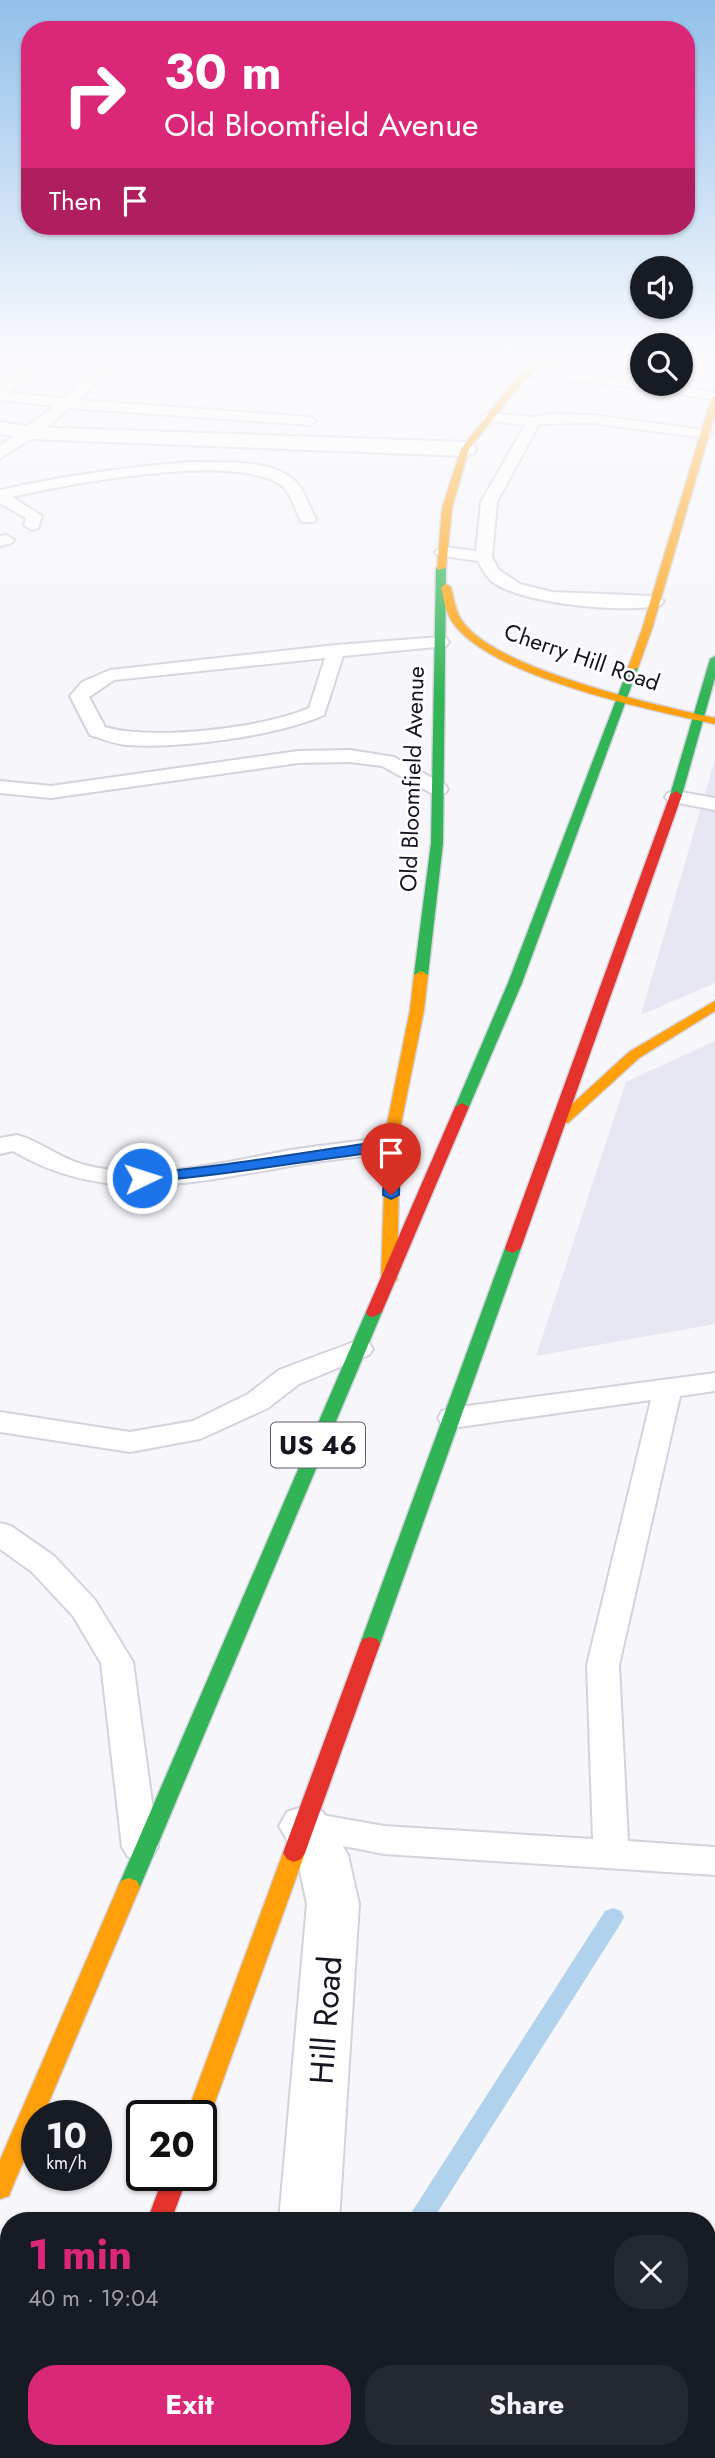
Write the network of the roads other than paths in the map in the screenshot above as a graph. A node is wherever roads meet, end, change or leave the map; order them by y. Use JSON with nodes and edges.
{"nodes":[{"id":1,"x":156,"y":471,"type":"edge"},
{"id":2,"x":251,"y":471,"type":"edge"},
{"id":3,"x":458,"y":471,"type":"edge"},
{"id":4,"x":506,"y":471,"type":"edge"},
{"id":5,"x":694,"y":471,"type":"edge"},
{"id":6,"x":0,"y":496,"type":"edge"},
{"id":7,"x":308,"y":519,"type":"dead end"},
{"id":8,"x":32,"y":525,"type":"dead end"},
{"id":9,"x":484,"y":556,"type":"junction"},
{"id":10,"x":442,"y":560,"type":"junction"},
{"id":11,"x":656,"y":601,"type":"junction"},
{"id":12,"x":440,"y":642,"type":"junction"},
{"id":13,"x":336,"y":650,"type":"junction"},
{"id":14,"x":715,"y":659,"type":"edge"},
{"id":15,"x":622,"y":696,"type":"junction"},
{"id":16,"x":697,"y":718,"type":"junction"},
{"id":17,"x":715,"y":721,"type":"edge"},
{"id":18,"x":0,"y":787,"type":"edge"},
{"id":19,"x":438,"y":789,"type":"junction"},
{"id":20,"x":675,"y":797,"type":"junction"},
{"id":21,"x":715,"y":804,"type":"edge"},
{"id":22,"x":715,"y":1004,"type":"edge"},
{"id":23,"x":559,"y":1124,"type":"junction"},
{"id":24,"x":392,"y":1145,"type":"junction"},
{"id":25,"x":0,"y":1146,"type":"edge"},
{"id":26,"x":389,"y":1280,"type":"junction"},
{"id":27,"x":359,"y":1349,"type":"junction"},
{"id":28,"x":715,"y":1382,"type":"edge"},
{"id":29,"x":668,"y":1388,"type":"junction"},
{"id":30,"x":452,"y":1418,"type":"junction"},
{"id":31,"x":0,"y":1422,"type":"edge"},
{"id":32,"x":0,"y":1534,"type":"edge"},
{"id":33,"x":304,"y":1826,"type":"junction"},
{"id":34,"x":611,"y":1854,"type":"junction"},
{"id":35,"x":142,"y":1857,"type":"junction"},
{"id":36,"x":715,"y":1861,"type":"edge"},
{"id":37,"x":204,"y":2100,"type":"edge"},
{"id":38,"x":0,"y":2188,"type":"edge"},
{"id":39,"x":170,"y":2191,"type":"edge"},
{"id":40,"x":162,"y":2212,"type":"edge"},
{"id":41,"x":310,"y":2212,"type":"edge"}],
"edges":[{"from":1,"to":6,"type":"lane"},
{"from":2,"to":7,"type":"lane"},
{"from":3,"to":10,"type":"main road","name":"Old Bloomfield Avenue"},
{"from":4,"to":9,"type":"lane"},
{"from":5,"to":11,"type":"main road","number":"US 46"},
{"from":6,"to":8,"type":"lane"},
{"from":9,"to":10,"type":"lane"},
{"from":9,"to":11,"type":"lane"},
{"from":10,"to":12,"type":"main road","name":"Old Bloomfield Avenue"},
{"from":10,"to":15,"type":"main road","name":"Cherry Hill Road"},
{"from":11,"to":15,"type":"main road","number":"US 46"},
{"from":12,"to":13,"type":"lane"},
{"from":12,"to":19,"type":"main road","name":"Old Bloomfield Avenue"},
{"from":13,"to":13,"type":"lane"},
{"from":14,"to":16,"type":"main road"},
{"from":15,"to":16,"type":"main road","name":"Cherry Hill Road"},
{"from":15,"to":26,"type":"main road","number":"US 46"},
{"from":16,"to":17,"type":"main road","name":"Cherry Hill Road"},
{"from":16,"to":20,"type":"main road"},
{"from":18,"to":19,"type":"lane"},
{"from":19,"to":24,"type":"main road","name":"Old Bloomfield Avenue"},
{"from":20,"to":21,"type":"lane"},
{"from":20,"to":23,"type":"main road"},
{"from":22,"to":23,"type":"main road"},
{"from":23,"to":30,"type":"main road"},
{"from":24,"to":25,"type":"lane"},
{"from":24,"to":26,"type":"main road","name":"Old Bloomfield Avenue"},
{"from":26,"to":27,"type":"main road","number":"US 46"},
{"from":27,"to":31,"type":"lane"},
{"from":27,"to":35,"type":"main road","number":"US 46"},
{"from":28,"to":29,"type":"lane"},
{"from":29,"to":30,"type":"lane"},
{"from":29,"to":34,"type":"lane"},
{"from":30,"to":33,"type":"main road"},
{"from":32,"to":35,"type":"lane"},
{"from":33,"to":34,"type":"lane"},
{"from":33,"to":37,"type":"main road"},
{"from":33,"to":41,"type":"street","name":"Hill Road"},
{"from":34,"to":36,"type":"lane"},
{"from":35,"to":38,"type":"main road","number":"US 46"},
{"from":39,"to":40,"type":"main road"}]}
